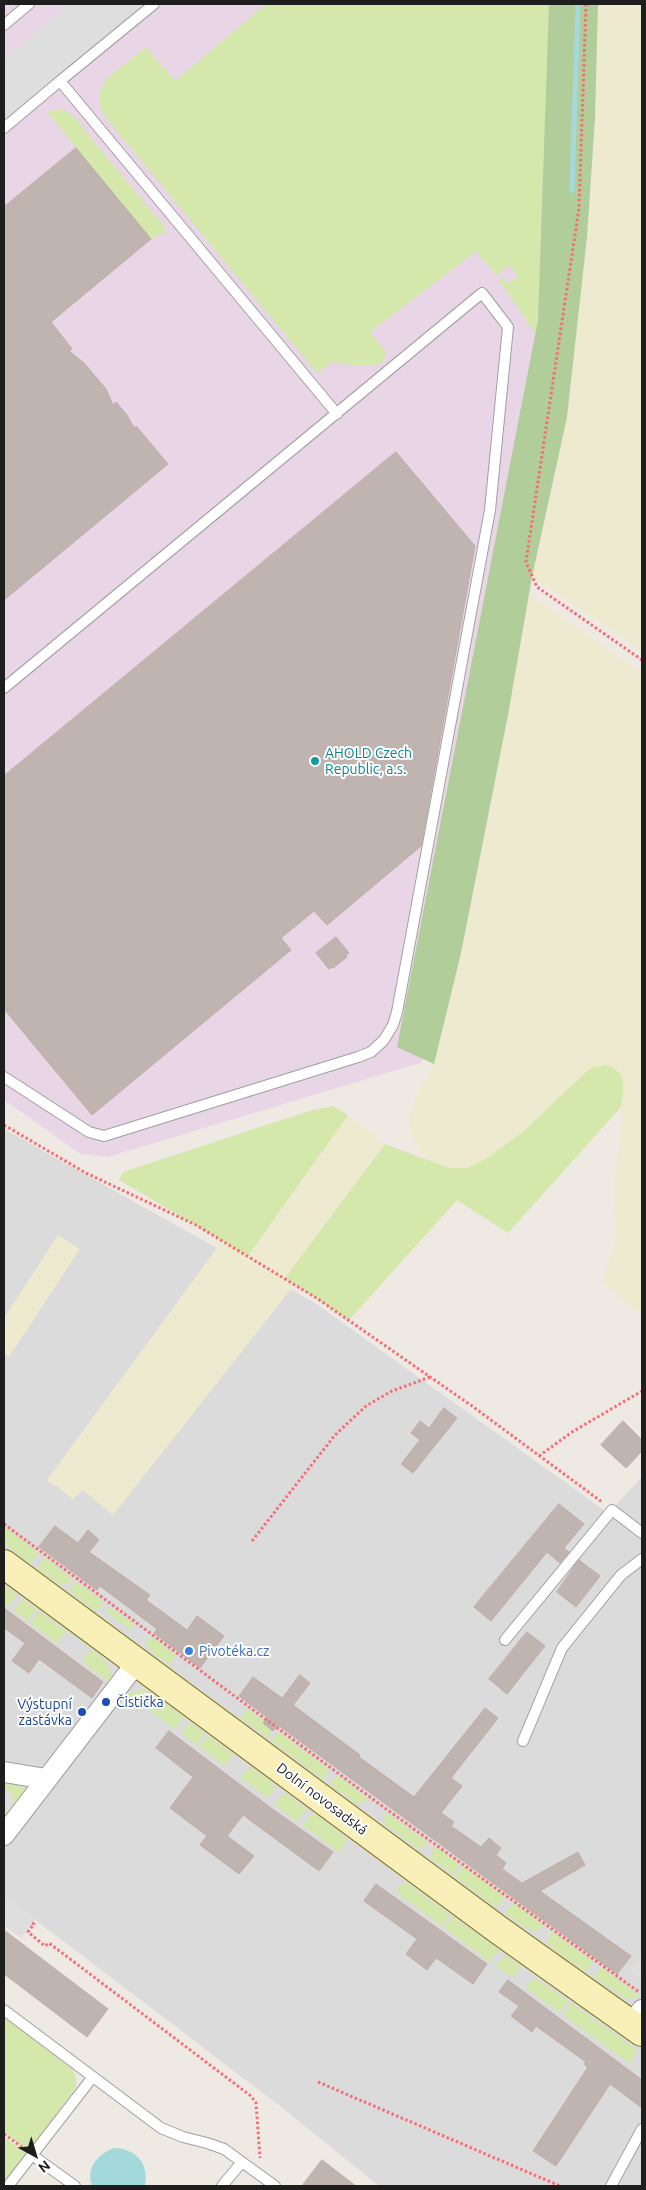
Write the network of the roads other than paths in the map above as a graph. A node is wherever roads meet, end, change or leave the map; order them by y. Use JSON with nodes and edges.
{"nodes":[{"id":1,"x":28,"y":4,"type":"edge"},
{"id":2,"x":154,"y":4,"type":"edge"},
{"id":3,"x":4,"y":25,"type":"edge"},
{"id":4,"x":60,"y":82,"type":"junction"},
{"id":5,"x":4,"y":128,"type":"edge"},
{"id":6,"x":336,"y":414,"type":"junction"},
{"id":7,"x":4,"y":688,"type":"edge"},
{"id":8,"x":4,"y":1077,"type":"edge"},
{"id":9,"x":642,"y":1533,"type":"edge"},
{"id":10,"x":642,"y":1559,"type":"edge"},
{"id":11,"x":4,"y":1564,"type":"edge"},
{"id":12,"x":505,"y":1640,"type":"dead end"},
{"id":13,"x":137,"y":1662,"type":"junction"},
{"id":14,"x":523,"y":1741,"type":"dead end"},
{"id":15,"x":4,"y":1772,"type":"edge"},
{"id":16,"x":46,"y":1779,"type":"junction"},
{"id":17,"x":4,"y":1835,"type":"edge"},
{"id":18,"x":4,"y":2010,"type":"edge"},
{"id":19,"x":639,"y":2022,"type":"edge"},
{"id":20,"x":92,"y":2078,"type":"junction"},
{"id":21,"x":642,"y":2129,"type":"edge"},
{"id":22,"x":32,"y":2155,"type":"junction"},
{"id":23,"x":242,"y":2162,"type":"junction"},
{"id":24,"x":8,"y":2186,"type":"edge"},
{"id":25,"x":75,"y":2186,"type":"edge"},
{"id":26,"x":222,"y":2186,"type":"edge"},
{"id":27,"x":275,"y":2186,"type":"edge"},
{"id":28,"x":611,"y":2186,"type":"edge"}],
"edges":[{"from":1,"to":3,"type":"lane"},
{"from":2,"to":4,"type":"lane"},
{"from":4,"to":5,"type":"lane"},
{"from":4,"to":6,"type":"lane"},
{"from":6,"to":7,"type":"lane"},
{"from":6,"to":8,"type":"lane"},
{"from":9,"to":12,"type":"lane"},
{"from":10,"to":14,"type":"lane"},
{"from":11,"to":13,"type":"main road","name":"Dolní novosadská"},
{"from":13,"to":16,"type":"street"},
{"from":13,"to":19,"type":"main road","name":"Dolní novosadská"},
{"from":15,"to":16,"type":"street"},
{"from":16,"to":17,"type":"street"},
{"from":18,"to":20,"type":"lane"},
{"from":20,"to":22,"type":"lane"},
{"from":20,"to":23,"type":"lane"},
{"from":21,"to":28,"type":"lane"},
{"from":22,"to":24,"type":"lane"},
{"from":22,"to":25,"type":"lane"},
{"from":23,"to":26,"type":"lane"},
{"from":23,"to":27,"type":"lane"}]}
